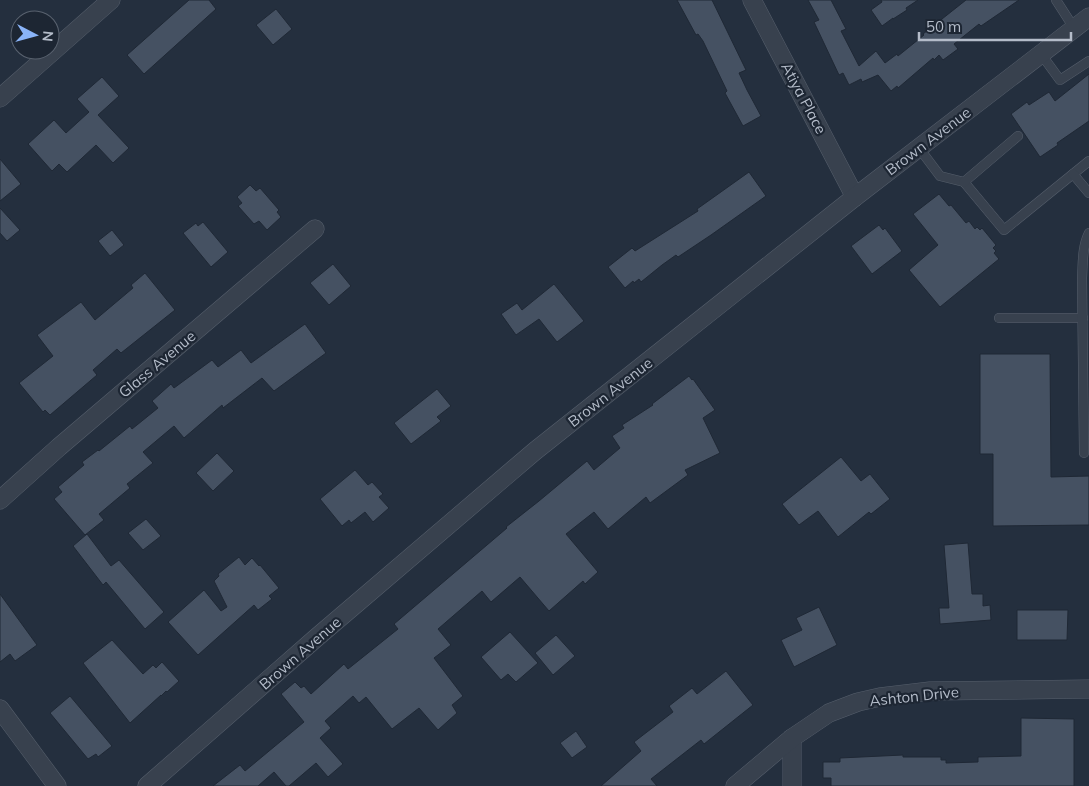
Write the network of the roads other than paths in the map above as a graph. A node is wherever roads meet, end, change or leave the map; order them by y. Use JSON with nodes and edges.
{"nodes":[{"id":1,"x":111,"y":0,"type":"edge"},
{"id":2,"x":752,"y":0,"type":"edge"},
{"id":3,"x":1056,"y":0,"type":"edge"},
{"id":4,"x":1089,"y":17,"type":"edge"},
{"id":5,"x":1074,"y":28,"type":"junction"},
{"id":6,"x":1041,"y":54,"type":"junction"},
{"id":7,"x":1089,"y":61,"type":"edge"},
{"id":8,"x":0,"y":98,"type":"edge"},
{"id":9,"x":1018,"y":136,"type":"dead end"},
{"id":10,"x":919,"y":148,"type":"junction"},
{"id":11,"x":1089,"y":160,"type":"edge"},
{"id":12,"x":1073,"y":174,"type":"junction"},
{"id":13,"x":964,"y":182,"type":"junction"},
{"id":14,"x":1089,"y":192,"type":"edge"},
{"id":15,"x":855,"y":196,"type":"junction"},
{"id":16,"x":315,"y":229,"type":"dead end"},
{"id":17,"x":1089,"y":233,"type":"edge"},
{"id":18,"x":999,"y":318,"type":"dead end"},
{"id":19,"x":1083,"y":318,"type":"junction"},
{"id":20,"x":1084,"y":453,"type":"dead end"},
{"id":21,"x":0,"y":500,"type":"edge"},
{"id":22,"x":1089,"y":689,"type":"edge"},
{"id":23,"x":0,"y":709,"type":"edge"},
{"id":24,"x":792,"y":738,"type":"junction"},
{"id":25,"x":57,"y":786,"type":"edge"},
{"id":26,"x":147,"y":786,"type":"edge"},
{"id":27,"x":736,"y":786,"type":"edge"},
{"id":28,"x":792,"y":786,"type":"edge"}],
"edges":[{"from":1,"to":8,"type":"street"},
{"from":2,"to":15,"type":"street","name":"Atiya Place"},
{"from":3,"to":5,"type":"lane"},
{"from":4,"to":5,"type":"street","name":"Brown Avenue"},
{"from":5,"to":6,"type":"street","name":"Brown Avenue"},
{"from":6,"to":7,"type":"lane"},
{"from":6,"to":10,"type":"street","name":"Brown Avenue"},
{"from":9,"to":13,"type":"lane"},
{"from":10,"to":13,"type":"lane"},
{"from":10,"to":15,"type":"street","name":"Brown Avenue"},
{"from":11,"to":12,"type":"lane"},
{"from":12,"to":13,"type":"lane"},
{"from":12,"to":14,"type":"lane"},
{"from":15,"to":26,"type":"street","name":"Brown Avenue"},
{"from":16,"to":21,"type":"street","name":"Glass Avenue"},
{"from":17,"to":19,"type":"lane"},
{"from":18,"to":19,"type":"lane"},
{"from":19,"to":20,"type":"lane"},
{"from":22,"to":24,"type":"street","name":"Ashton Drive"},
{"from":23,"to":25,"type":"street"},
{"from":24,"to":27,"type":"street","name":"Ashton Drive"},
{"from":24,"to":28,"type":"street"}]}
